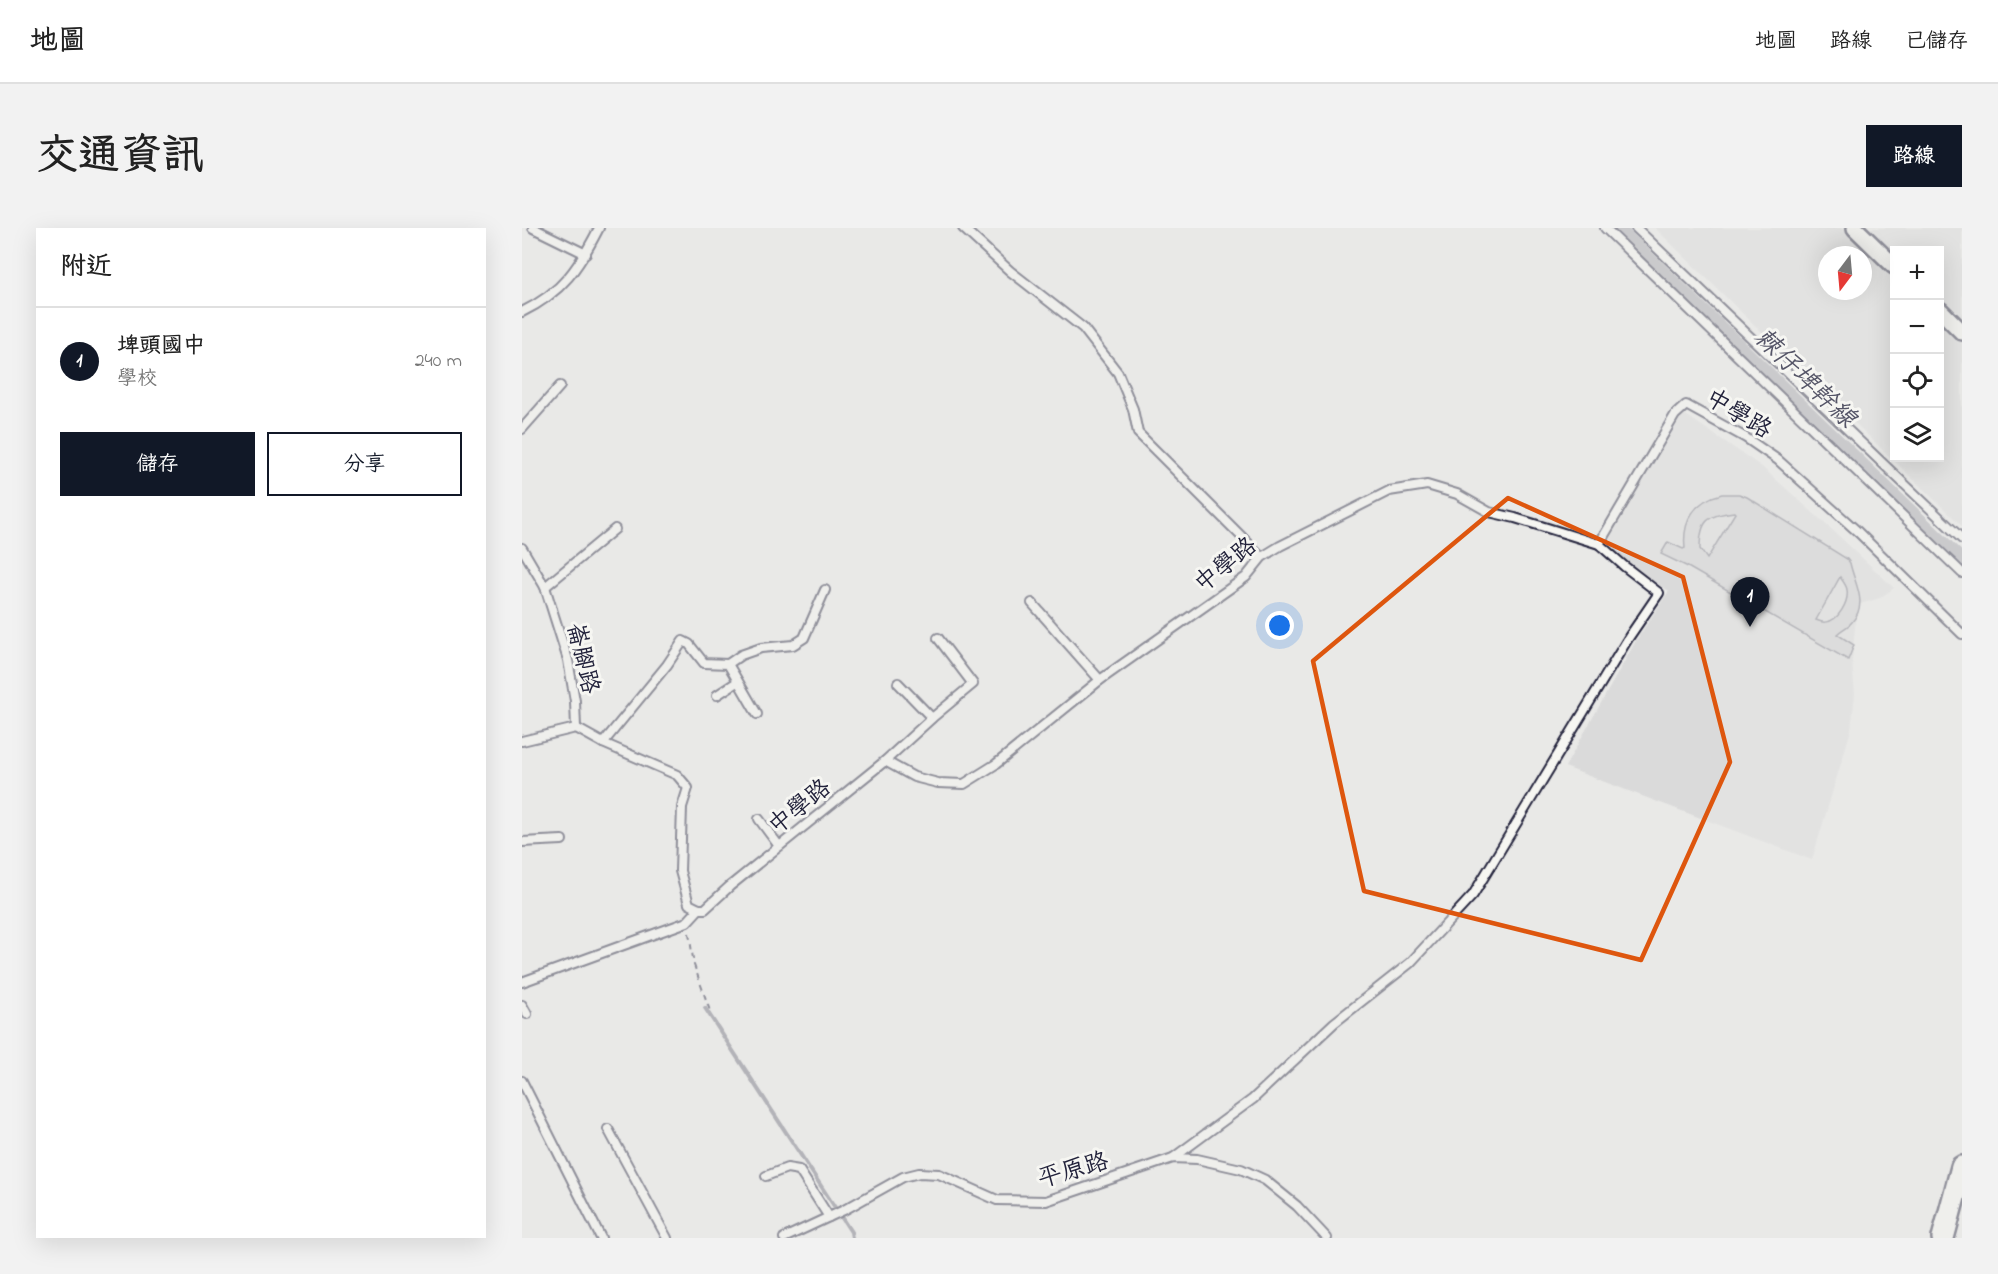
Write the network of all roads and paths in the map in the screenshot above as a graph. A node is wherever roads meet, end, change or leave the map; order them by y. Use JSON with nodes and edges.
{"nodes":[{"id":1,"x":533,"y":228,"type":"edge"},
{"id":2,"x":599,"y":228,"type":"edge"},
{"id":3,"x":963,"y":228,"type":"edge"},
{"id":4,"x":1605,"y":228,"type":"edge"},
{"id":5,"x":1636,"y":228,"type":"edge"},
{"id":6,"x":1855,"y":228,"type":"edge"},
{"id":7,"x":586,"y":254,"type":"junction"},
{"id":8,"x":1890,"y":262,"type":"edge"},
{"id":9,"x":522,"y":312,"type":"edge"},
{"id":10,"x":1944,"y":314,"type":"edge"},
{"id":11,"x":1962,"y":332,"type":"edge"},
{"id":12,"x":560,"y":386,"type":"dead end"},
{"id":13,"x":522,"y":429,"type":"edge"},
{"id":14,"x":615,"y":530,"type":"dead end"},
{"id":15,"x":1962,"y":540,"type":"edge"},
{"id":16,"x":1599,"y":544,"type":"junction"},
{"id":17,"x":522,"y":548,"type":"edge"},
{"id":18,"x":1262,"y":557,"type":"junction"},
{"id":19,"x":1962,"y":573,"type":"edge"},
{"id":20,"x":546,"y":587,"type":"junction"},
{"id":21,"x":825,"y":590,"type":"dead end"},
{"id":22,"x":1032,"y":603,"type":"dead end"},
{"id":23,"x":1962,"y":634,"type":"edge"},
{"id":24,"x":938,"y":638,"type":"dead end"},
{"id":25,"x":728,"y":664,"type":"junction"},
{"id":26,"x":1100,"y":680,"type":"junction"},
{"id":27,"x":737,"y":682,"type":"junction"},
{"id":28,"x":898,"y":682,"type":"dead end"},
{"id":29,"x":717,"y":695,"type":"dead end"},
{"id":30,"x":757,"y":714,"type":"dead end"},
{"id":31,"x":932,"y":718,"type":"junction"},
{"id":32,"x":576,"y":728,"type":"junction"},
{"id":33,"x":522,"y":741,"type":"edge"},
{"id":34,"x":603,"y":743,"type":"junction"},
{"id":35,"x":885,"y":761,"type":"junction"},
{"id":36,"x":759,"y":819,"type":"dead end"},
{"id":37,"x":562,"y":840,"type":"dead end"},
{"id":38,"x":522,"y":842,"type":"edge"},
{"id":39,"x":779,"y":846,"type":"junction"},
{"id":40,"x":699,"y":909,"type":"junction"},
{"id":41,"x":687,"y":922,"type":"junction"},
{"id":42,"x":522,"y":982,"type":"edge"},
{"id":43,"x":522,"y":1005,"type":"edge"},
{"id":44,"x":710,"y":1011,"type":"dead end"},
{"id":45,"x":527,"y":1014,"type":"dead end"},
{"id":46,"x":522,"y":1082,"type":"edge"},
{"id":47,"x":608,"y":1128,"type":"dead end"},
{"id":48,"x":1173,"y":1158,"type":"junction"},
{"id":49,"x":1962,"y":1167,"type":"edge"},
{"id":50,"x":766,"y":1176,"type":"dead end"},
{"id":51,"x":830,"y":1217,"type":"junction"},
{"id":52,"x":601,"y":1238,"type":"edge"},
{"id":53,"x":667,"y":1238,"type":"edge"},
{"id":54,"x":784,"y":1238,"type":"edge"},
{"id":55,"x":1327,"y":1238,"type":"edge"},
{"id":56,"x":1943,"y":1238,"type":"edge"}],
"edges":[{"from":1,"to":7,"type":"lane"},
{"from":2,"to":7,"type":"lane"},
{"from":3,"to":18,"type":"lane"},
{"from":4,"to":19,"type":"lane"},
{"from":5,"to":15,"type":"lane"},
{"from":6,"to":8,"type":"street"},
{"from":7,"to":9,"type":"lane"},
{"from":10,"to":11,"type":"street"},
{"from":12,"to":13,"type":"lane"},
{"from":14,"to":20,"type":"lane"},
{"from":16,"to":18,"type":"lane","name":"中學路"},
{"from":16,"to":23,"type":"lane","name":"中學路"},
{"from":16,"to":48,"type":"lane"},
{"from":17,"to":20,"type":"lane","name":"崙腳路"},
{"from":18,"to":26,"type":"lane","name":"中學路"},
{"from":20,"to":32,"type":"lane","name":"崙腳路"},
{"from":21,"to":25,"type":"lane"},
{"from":22,"to":26,"type":"lane"},
{"from":24,"to":31,"type":"lane"},
{"from":25,"to":27,"type":"lane"},
{"from":25,"to":34,"type":"lane"},
{"from":26,"to":35,"type":"lane","name":"中學路"},
{"from":27,"to":29,"type":"lane"},
{"from":27,"to":30,"type":"lane"},
{"from":28,"to":31,"type":"lane"},
{"from":31,"to":35,"type":"lane"},
{"from":32,"to":33,"type":"lane","name":"崙腳路"},
{"from":32,"to":34,"type":"lane"},
{"from":34,"to":40,"type":"lane"},
{"from":35,"to":39,"type":"lane","name":"中學路"},
{"from":36,"to":39,"type":"lane"},
{"from":37,"to":38,"type":"lane"},
{"from":39,"to":40,"type":"lane","name":"中學路"},
{"from":40,"to":41,"type":"lane","name":"中學路"},
{"from":41,"to":42,"type":"lane"},
{"from":41,"to":44,"type":"path"},
{"from":43,"to":45,"type":"lane"},
{"from":46,"to":52,"type":"lane"},
{"from":47,"to":53,"type":"lane"},
{"from":48,"to":51,"type":"lane","name":"平原路"},
{"from":48,"to":55,"type":"lane","name":"平原路"},
{"from":49,"to":56,"type":"main road"},
{"from":50,"to":51,"type":"lane"},
{"from":51,"to":54,"type":"lane","name":"平原路"}]}
